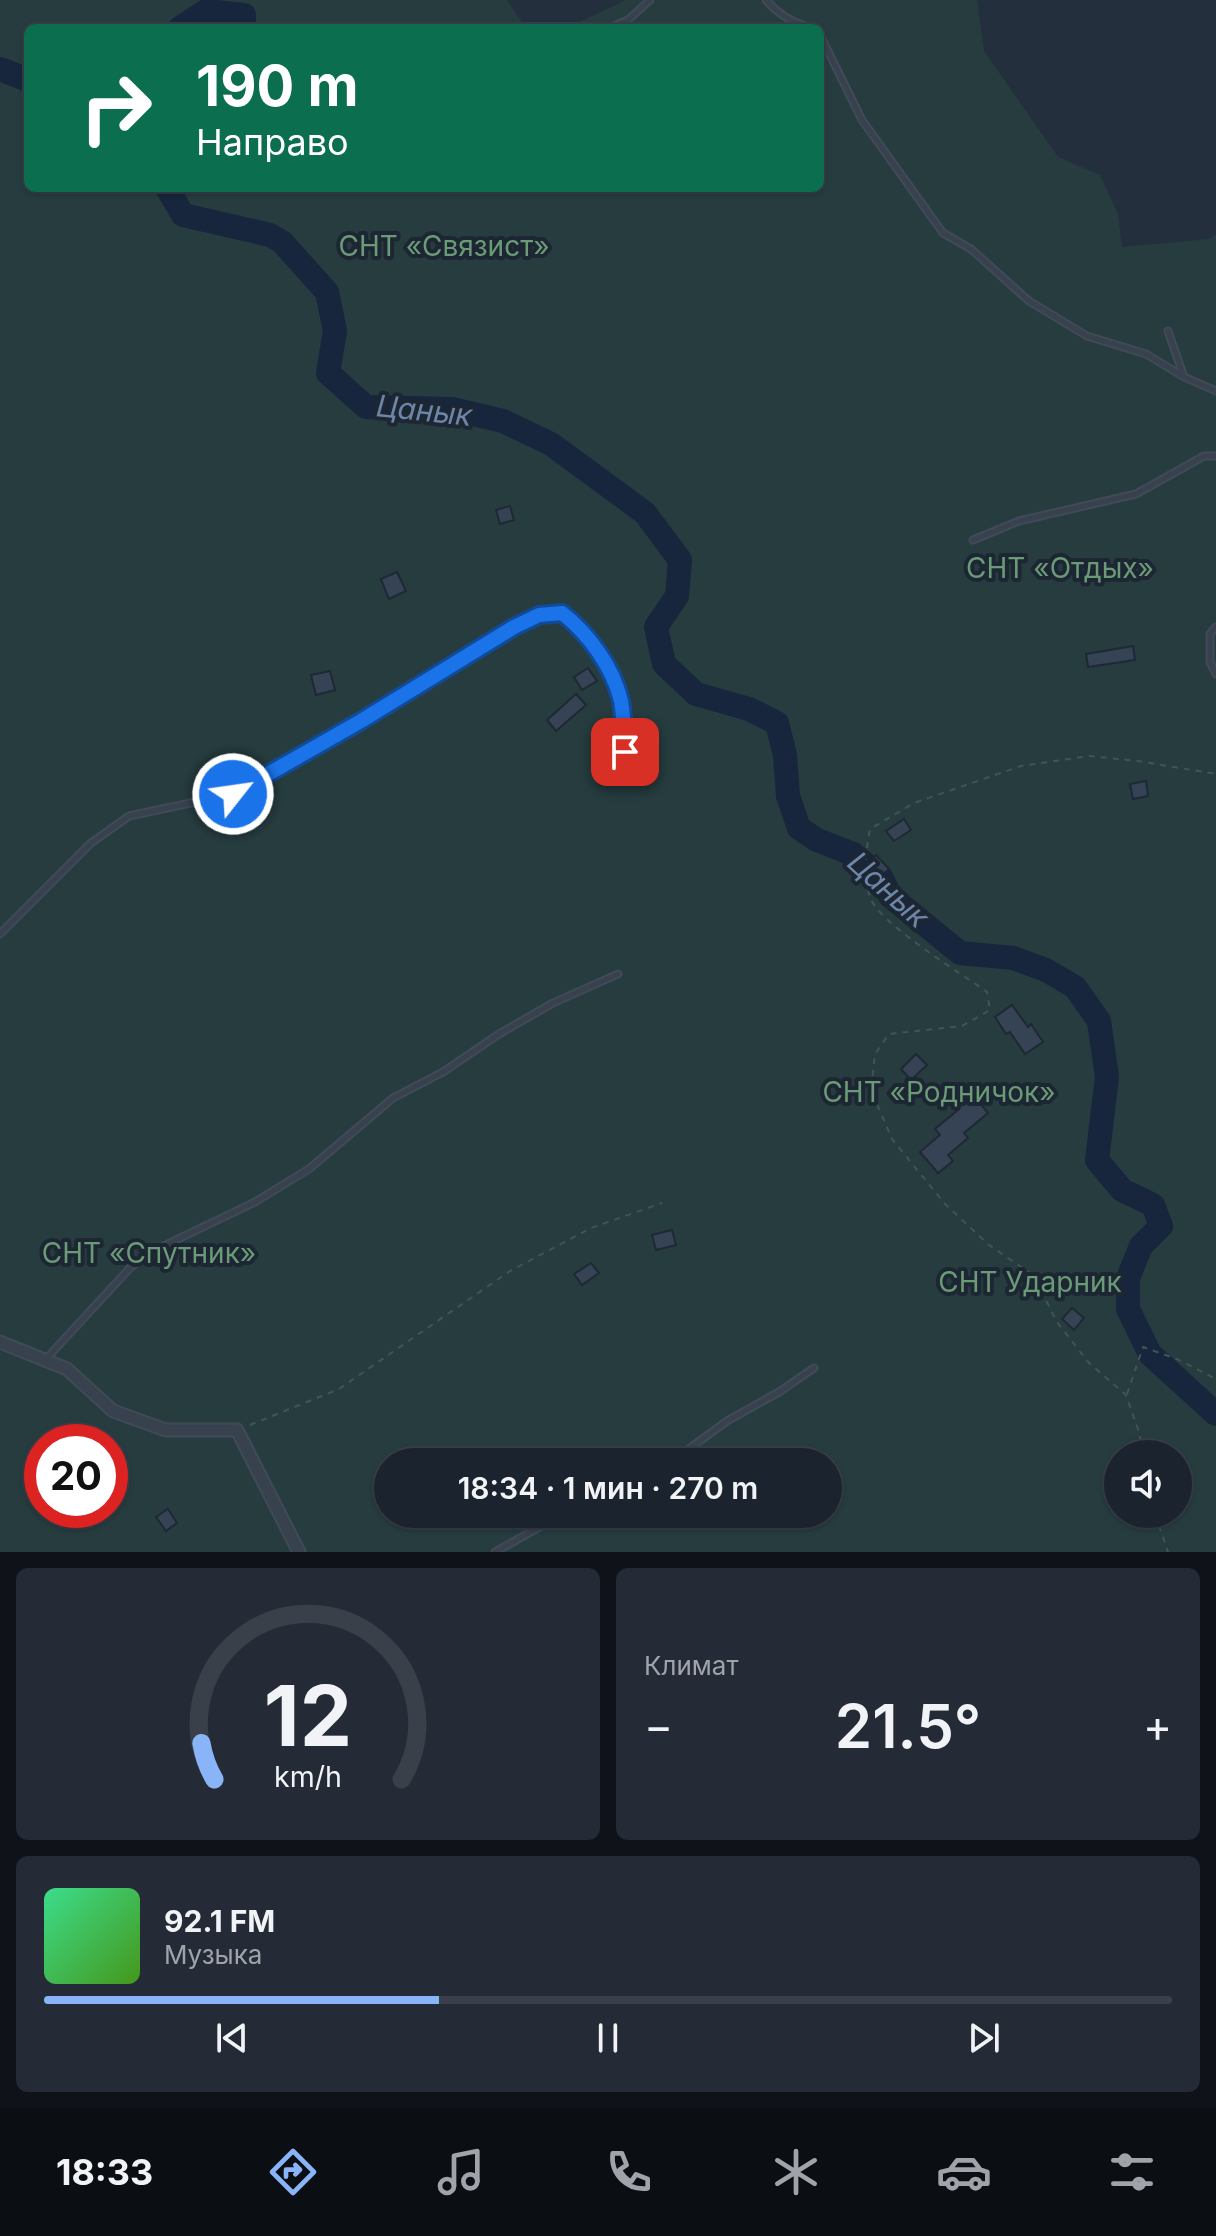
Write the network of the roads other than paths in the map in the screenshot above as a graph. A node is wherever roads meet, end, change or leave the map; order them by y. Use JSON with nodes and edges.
{"nodes":[{"id":1,"x":650,"y":0,"type":"edge"},
{"id":2,"x":766,"y":0,"type":"edge"},
{"id":3,"x":795,"y":23,"type":"joint"},
{"id":4,"x":618,"y":24,"type":"edge"},
{"id":5,"x":798,"y":24,"type":"edge"},
{"id":6,"x":824,"y":43,"type":"edge"},
{"id":7,"x":1168,"y":331,"type":"dead end"},
{"id":8,"x":1184,"y":377,"type":"junction"},
{"id":9,"x":1216,"y":391,"type":"edge"},
{"id":10,"x":1216,"y":456,"type":"edge"},
{"id":11,"x":973,"y":540,"type":"dead end"},
{"id":12,"x":1216,"y":627,"type":"edge"},
{"id":13,"x":1216,"y":674,"type":"edge"},
{"id":14,"x":625,"y":752,"type":"dead end"},
{"id":15,"x":0,"y":934,"type":"edge"},
{"id":16,"x":618,"y":974,"type":"dead end"},
{"id":17,"x":0,"y":1342,"type":"edge"},
{"id":18,"x":46,"y":1359,"type":"junction"},
{"id":19,"x":814,"y":1368,"type":"dead end"},
{"id":20,"x":690,"y":1448,"type":"edge"},
{"id":21,"x":538,"y":1528,"type":"edge"},
{"id":22,"x":299,"y":1552,"type":"edge"},
{"id":23,"x":495,"y":1552,"type":"edge"}],
"edges":[{"from":1,"to":4,"type":"lane"},
{"from":2,"to":3,"type":"lane"},
{"from":3,"to":5,"type":"lane"},
{"from":6,"to":8,"type":"lane"},
{"from":7,"to":8,"type":"lane"},
{"from":8,"to":9,"type":"lane"},
{"from":10,"to":11,"type":"lane"},
{"from":12,"to":13,"type":"lane"},
{"from":14,"to":15,"type":"lane"},
{"from":16,"to":18,"type":"lane"},
{"from":17,"to":18,"type":"street"},
{"from":18,"to":22,"type":"street"},
{"from":19,"to":20,"type":"lane"},
{"from":21,"to":23,"type":"lane"}]}
